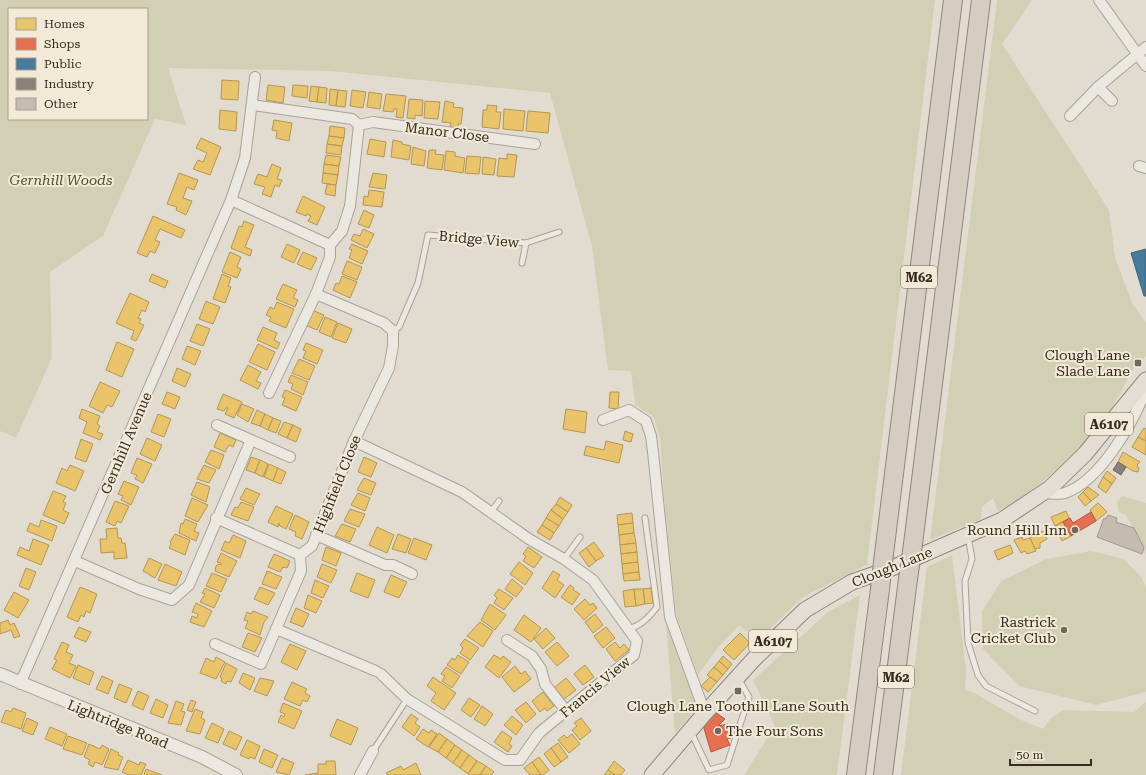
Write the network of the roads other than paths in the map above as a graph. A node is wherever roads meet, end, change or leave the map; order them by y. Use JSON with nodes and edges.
{"nodes":[{"id":1,"x":953,"y":0,"type":"edge"},
{"id":2,"x":981,"y":0,"type":"edge"},
{"id":3,"x":1099,"y":0,"type":"edge"},
{"id":4,"x":1146,"y":47,"type":"edge"},
{"id":5,"x":1137,"y":53,"type":"junction"},
{"id":6,"x":1146,"y":66,"type":"edge"},
{"id":7,"x":255,"y":78,"type":"dead end"},
{"id":8,"x":1098,"y":87,"type":"junction"},
{"id":9,"x":1112,"y":101,"type":"dead end"},
{"id":10,"x":252,"y":105,"type":"junction"},
{"id":11,"x":1070,"y":116,"type":"dead end"},
{"id":12,"x":359,"y":125,"type":"junction"},
{"id":13,"x":535,"y":144,"type":"dead end"},
{"id":14,"x":230,"y":200,"type":"junction"},
{"id":15,"x":559,"y":232,"type":"dead end"},
{"id":16,"x":526,"y":243,"type":"junction"},
{"id":17,"x":330,"y":245,"type":"junction"},
{"id":18,"x":522,"y":263,"type":"dead end"},
{"id":19,"x":316,"y":294,"type":"junction"},
{"id":20,"x":393,"y":331,"type":"junction"},
{"id":21,"x":1146,"y":380,"type":"edge"},
{"id":22,"x":1146,"y":389,"type":"edge"},
{"id":23,"x":269,"y":393,"type":"dead end"},
{"id":24,"x":603,"y":420,"type":"dead end"},
{"id":25,"x":217,"y":425,"type":"dead end"},
{"id":26,"x":251,"y":440,"type":"junction"},
{"id":27,"x":354,"y":441,"type":"junction"},
{"id":28,"x":290,"y":457,"type":"dead end"},
{"id":29,"x":1043,"y":493,"type":"junction"},
{"id":30,"x":499,"y":501,"type":"dead end"},
{"id":31,"x":491,"y":512,"type":"junction"},
{"id":32,"x":216,"y":518,"type":"junction"},
{"id":33,"x":645,"y":518,"type":"dead end"},
{"id":34,"x":316,"y":535,"type":"junction"},
{"id":35,"x":967,"y":535,"type":"junction"},
{"id":36,"x":580,"y":537,"type":"dead end"},
{"id":37,"x":300,"y":555,"type":"junction"},
{"id":38,"x":564,"y":559,"type":"junction"},
{"id":39,"x":74,"y":561,"type":"junction"},
{"id":40,"x":412,"y":574,"type":"dead end"},
{"id":41,"x":276,"y":629,"type":"junction"},
{"id":42,"x":629,"y":629,"type":"junction"},
{"id":43,"x":507,"y":640,"type":"dead end"},
{"id":44,"x":215,"y":644,"type":"dead end"},
{"id":45,"x":0,"y":674,"type":"edge"},
{"id":46,"x":737,"y":677,"type":"junction"},
{"id":47,"x":20,"y":684,"type":"junction"},
{"id":48,"x":407,"y":699,"type":"junction"},
{"id":49,"x":566,"y":710,"type":"junction"},
{"id":50,"x":1035,"y":711,"type":"dead end"},
{"id":51,"x":705,"y":713,"type":"junction"},
{"id":52,"x":690,"y":730,"type":"junction"},
{"id":53,"x":373,"y":751,"type":"joint"},
{"id":54,"x":709,"y":772,"type":"edge"},
{"id":55,"x":236,"y":775,"type":"edge"},
{"id":56,"x":360,"y":775,"type":"edge"},
{"id":57,"x":652,"y":775,"type":"edge"},
{"id":58,"x":856,"y":775,"type":"edge"},
{"id":59,"x":883,"y":775,"type":"edge"}],
"edges":[{"from":1,"to":58,"type":"highway","number":"M62","bridge":true},
{"from":2,"to":59,"type":"highway","number":"M62","bridge":true},
{"from":3,"to":5,"type":"street"},
{"from":4,"to":5,"type":"street"},
{"from":5,"to":6,"type":"street"},
{"from":5,"to":8,"type":"street"},
{"from":7,"to":10,"type":"street","name":"Gernhill Avenue"},
{"from":8,"to":9,"type":"street"},
{"from":8,"to":11,"type":"street"},
{"from":10,"to":12,"type":"street","name":"Manor Close"},
{"from":10,"to":14,"type":"street","name":"Gernhill Avenue"},
{"from":12,"to":13,"type":"street","name":"Manor Close"},
{"from":12,"to":17,"type":"street"},
{"from":14,"to":17,"type":"street"},
{"from":14,"to":39,"type":"street","name":"Gernhill Avenue"},
{"from":15,"to":16,"type":"lane","name":"Bridge View"},
{"from":16,"to":18,"type":"lane"},
{"from":16,"to":20,"type":"lane","name":"Bridge View"},
{"from":17,"to":19,"type":"street"},
{"from":19,"to":20,"type":"street"},
{"from":19,"to":23,"type":"street"},
{"from":20,"to":27,"type":"street","name":"Highfield Close"},
{"from":21,"to":29,"type":"main road","name":"Clough Lane","number":"A6107"},
{"from":22,"to":29,"type":"street"},
{"from":24,"to":51,"type":"street"},
{"from":25,"to":26,"type":"street"},
{"from":26,"to":28,"type":"street"},
{"from":26,"to":32,"type":"street"},
{"from":27,"to":31,"type":"street","name":"Francis View"},
{"from":27,"to":34,"type":"street","name":"Highfield Close"},
{"from":29,"to":35,"type":"main road","name":"Clough Lane","number":"A6107"},
{"from":30,"to":31,"type":"lane"},
{"from":31,"to":38,"type":"street","name":"Francis View"},
{"from":32,"to":37,"type":"street"},
{"from":32,"to":39,"type":"street"},
{"from":33,"to":42,"type":"lane"},
{"from":34,"to":37,"type":"street","name":"Highfield Close"},
{"from":34,"to":40,"type":"street"},
{"from":35,"to":46,"type":"main road","name":"Clough Lane","number":"A6107"},
{"from":35,"to":50,"type":"lane"},
{"from":36,"to":38,"type":"lane"},
{"from":37,"to":41,"type":"street"},
{"from":38,"to":42,"type":"street","name":"Francis View"},
{"from":39,"to":47,"type":"street","name":"Gernhill Avenue"},
{"from":41,"to":44,"type":"street"},
{"from":41,"to":48,"type":"street","name":"Francis View"},
{"from":42,"to":49,"type":"street","name":"Francis View"},
{"from":43,"to":49,"type":"street"},
{"from":45,"to":47,"type":"street","name":"Lightridge Road"},
{"from":46,"to":51,"type":"main road","name":"Clough Lane","number":"A6107"},
{"from":46,"to":54,"type":"lane"},
{"from":47,"to":55,"type":"street","name":"Lightridge Road"},
{"from":48,"to":49,"type":"street","name":"Francis View"},
{"from":48,"to":53,"type":"lane"},
{"from":51,"to":52,"type":"main road","name":"Clough Lane","number":"A6107"},
{"from":52,"to":54,"type":"lane"},
{"from":52,"to":57,"type":"main road","name":"Clough Lane","number":"A6107"},
{"from":53,"to":56,"type":"street"}]}
